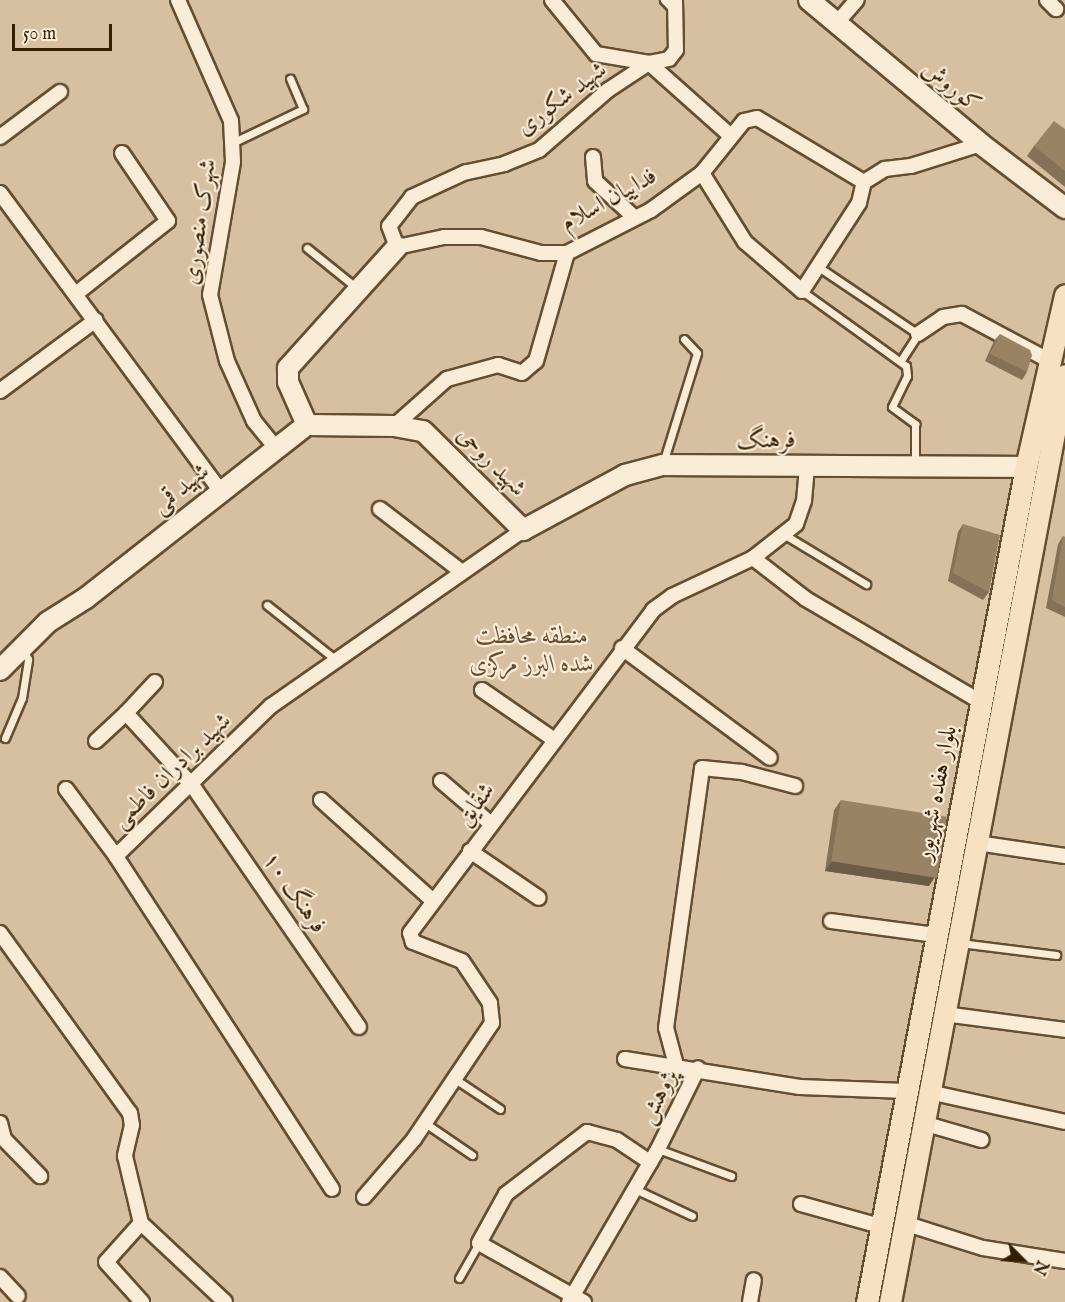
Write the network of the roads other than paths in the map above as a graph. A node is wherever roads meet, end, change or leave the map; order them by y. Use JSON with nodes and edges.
{"nodes":[{"id":1,"x":178,"y":0,"type":"edge"},
{"id":2,"x":552,"y":0,"type":"edge"},
{"id":3,"x":809,"y":0,"type":"edge"},
{"id":4,"x":857,"y":0,"type":"edge"},
{"id":5,"x":671,"y":3,"type":"edge"},
{"id":6,"x":835,"y":25,"type":"junction"},
{"id":7,"x":649,"y":63,"type":"junction"},
{"id":8,"x":290,"y":79,"type":"dead end"},
{"id":9,"x":60,"y":92,"type":"dead end"},
{"id":10,"x":731,"y":136,"type":"junction"},
{"id":11,"x":0,"y":137,"type":"edge"},
{"id":12,"x":232,"y":143,"type":"junction"},
{"id":13,"x":981,"y":144,"type":"junction"},
{"id":14,"x":122,"y":153,"type":"dead end"},
{"id":15,"x":593,"y":157,"type":"dead end"},
{"id":16,"x":702,"y":173,"type":"junction"},
{"id":17,"x":864,"y":182,"type":"junction"},
{"id":18,"x":0,"y":192,"type":"edge"},
{"id":19,"x":1065,"y":208,"type":"edge"},
{"id":20,"x":635,"y":218,"type":"junction"},
{"id":21,"x":398,"y":247,"type":"junction"},
{"id":22,"x":307,"y":248,"type":"dead end"},
{"id":23,"x":567,"y":253,"type":"junction"},
{"id":24,"x":817,"y":266,"type":"junction"},
{"id":25,"x":360,"y":290,"type":"junction"},
{"id":26,"x":802,"y":291,"type":"junction"},
{"id":27,"x":77,"y":292,"type":"junction"},
{"id":28,"x":1065,"y":295,"type":"edge"},
{"id":29,"x":96,"y":320,"type":"junction"},
{"id":30,"x":918,"y":334,"type":"junction"},
{"id":31,"x":684,"y":339,"type":"dead end"},
{"id":32,"x":901,"y":360,"type":"junction"},
{"id":33,"x":1057,"y":374,"type":"edge"},
{"id":34,"x":0,"y":391,"type":"edge"},
{"id":35,"x":307,"y":425,"type":"junction"},
{"id":36,"x":394,"y":426,"type":"junction"},
{"id":37,"x":275,"y":447,"type":"junction"},
{"id":38,"x":663,"y":465,"type":"junction"},
{"id":39,"x":807,"y":465,"type":"junction"},
{"id":40,"x":915,"y":465,"type":"junction"},
{"id":41,"x":1026,"y":466,"type":"junction"},
{"id":42,"x":220,"y":490,"type":"junction"},
{"id":43,"x":380,"y":509,"type":"dead end"},
{"id":44,"x":523,"y":530,"type":"junction"},
{"id":45,"x":784,"y":535,"type":"junction"},
{"id":46,"x":753,"y":558,"type":"junction"},
{"id":47,"x":462,"y":573,"type":"junction"},
{"id":48,"x":866,"y":584,"type":"dead end"},
{"id":49,"x":267,"y":605,"type":"dead end"},
{"id":50,"x":21,"y":645,"type":"junction"},
{"id":51,"x":621,"y":648,"type":"junction"},
{"id":52,"x":338,"y":662,"type":"junction"},
{"id":53,"x":0,"y":670,"type":"edge"},
{"id":54,"x":155,"y":682,"type":"dead end"},
{"id":55,"x":482,"y":690,"type":"dead end"},
{"id":56,"x":981,"y":702,"type":"junction"},
{"id":57,"x":126,"y":713,"type":"junction"},
{"id":58,"x":5,"y":738,"type":"dead end"},
{"id":59,"x":553,"y":739,"type":"junction"},
{"id":60,"x":96,"y":741,"type":"dead end"},
{"id":61,"x":770,"y":758,"type":"dead end"},
{"id":62,"x":441,"y":781,"type":"dead end"},
{"id":63,"x":192,"y":785,"type":"junction"},
{"id":64,"x":795,"y":786,"type":"dead end"},
{"id":65,"x":66,"y":789,"type":"dead end"},
{"id":66,"x":321,"y":800,"type":"dead end"},
{"id":67,"x":490,"y":823,"type":"junction"},
{"id":68,"x":977,"y":843,"type":"junction"},
{"id":69,"x":470,"y":851,"type":"junction"},
{"id":70,"x":116,"y":856,"type":"junction"},
{"id":71,"x":1065,"y":856,"type":"edge"},
{"id":72,"x":539,"y":898,"type":"dead end"},
{"id":73,"x":433,"y":901,"type":"junction"},
{"id":74,"x":831,"y":921,"type":"dead end"},
{"id":75,"x":0,"y":933,"type":"edge"},
{"id":76,"x":936,"y":935,"type":"junction"},
{"id":77,"x":958,"y":943,"type":"junction"},
{"id":78,"x":1056,"y":955,"type":"dead end"},
{"id":79,"x":945,"y":1014,"type":"junction"},
{"id":80,"x":358,"y":1027,"type":"dead end"},
{"id":81,"x":1065,"y":1030,"type":"edge"},
{"id":82,"x":625,"y":1059,"type":"dead end"},
{"id":83,"x":676,"y":1065,"type":"junction"},
{"id":84,"x":698,"y":1068,"type":"junction"},
{"id":85,"x":455,"y":1078,"type":"junction"},
{"id":86,"x":906,"y":1091,"type":"junction"},
{"id":87,"x":929,"y":1092,"type":"junction"},
{"id":88,"x":501,"y":1109,"type":"dead end"},
{"id":89,"x":1065,"y":1122,"type":"edge"},
{"id":90,"x":0,"y":1123,"type":"edge"},
{"id":91,"x":425,"y":1123,"type":"junction"},
{"id":92,"x":923,"y":1123,"type":"junction"},
{"id":93,"x":982,"y":1140,"type":"dead end"},
{"id":94,"x":658,"y":1149,"type":"junction"},
{"id":95,"x":472,"y":1155,"type":"dead end"},
{"id":96,"x":650,"y":1162,"type":"junction"},
{"id":97,"x":40,"y":1176,"type":"dead end"},
{"id":98,"x":731,"y":1176,"type":"dead end"},
{"id":99,"x":332,"y":1189,"type":"dead end"},
{"id":100,"x":635,"y":1189,"type":"junction"},
{"id":101,"x":364,"y":1197,"type":"dead end"},
{"id":102,"x":801,"y":1204,"type":"dead end"},
{"id":103,"x":692,"y":1216,"type":"dead end"},
{"id":104,"x":141,"y":1223,"type":"junction"},
{"id":105,"x":904,"y":1223,"type":"junction"},
{"id":106,"x":880,"y":1226,"type":"junction"},
{"id":107,"x":479,"y":1243,"type":"junction"},
{"id":108,"x":1065,"y":1261,"type":"edge"},
{"id":109,"x":0,"y":1277,"type":"edge"},
{"id":110,"x":459,"y":1278,"type":"dead end"},
{"id":111,"x":754,"y":1280,"type":"dead end"},
{"id":112,"x":18,"y":1296,"type":"dead end"},
{"id":113,"x":576,"y":1300,"type":"edge"},
{"id":114,"x":142,"y":1302,"type":"edge"},
{"id":115,"x":225,"y":1302,"type":"edge"},
{"id":116,"x":750,"y":1302,"type":"edge"},
{"id":117,"x":867,"y":1302,"type":"edge"},
{"id":118,"x":890,"y":1302,"type":"edge"}],
"edges":[{"from":1,"to":12,"type":"street","name":"شهرک منصوری"},
{"from":2,"to":7,"type":"street"},
{"from":3,"to":6,"type":"street","name":"کوروش"},
{"from":4,"to":6,"type":"street"},
{"from":5,"to":7,"type":"street","name":"شهید شکوری"},
{"from":6,"to":13,"type":"street","name":"کوروش"},
{"from":7,"to":10,"type":"street"},
{"from":7,"to":21,"type":"street","name":"شهید شکوری"},
{"from":8,"to":12,"type":"lane"},
{"from":9,"to":11,"type":"street"},
{"from":10,"to":16,"type":"street","name":"فداییان اسلام"},
{"from":10,"to":17,"type":"street","name":"فداییان اسلام"},
{"from":12,"to":37,"type":"street","name":"شهرک منصوری"},
{"from":13,"to":17,"type":"street"},
{"from":13,"to":19,"type":"street","name":"کوروش"},
{"from":14,"to":27,"type":"street"},
{"from":15,"to":20,"type":"street"},
{"from":16,"to":20,"type":"street","name":"فداییان اسلام"},
{"from":16,"to":26,"type":"street"},
{"from":17,"to":24,"type":"street"},
{"from":18,"to":27,"type":"street"},
{"from":20,"to":23,"type":"street","name":"فداییان اسلام"},
{"from":21,"to":23,"type":"street","name":"فداییان اسلام"},
{"from":21,"to":25,"type":"street"},
{"from":22,"to":25,"type":"lane"},
{"from":23,"to":36,"type":"street"},
{"from":24,"to":26,"type":"street"},
{"from":24,"to":30,"type":"lane"},
{"from":25,"to":35,"type":"street"},
{"from":26,"to":32,"type":"lane"},
{"from":27,"to":29,"type":"street"},
{"from":28,"to":33,"type":"main road","name":"بلوار هفده شهریور"},
{"from":29,"to":34,"type":"street"},
{"from":29,"to":42,"type":"street"},
{"from":30,"to":32,"type":"lane"},
{"from":30,"to":33,"type":"street"},
{"from":31,"to":38,"type":"lane"},
{"from":32,"to":40,"type":"lane"},
{"from":33,"to":41,"type":"main road","name":"بلوار هفده شهریور"},
{"from":33,"to":68,"type":"main road","name":"بلوار هفده شهریور"},
{"from":35,"to":36,"type":"street"},
{"from":35,"to":37,"type":"street","name":"شهید قمی"},
{"from":36,"to":44,"type":"street","name":"شهید روحی"},
{"from":37,"to":42,"type":"street","name":"شهید قمی"},
{"from":38,"to":39,"type":"street","name":"فرهنگ"},
{"from":38,"to":44,"type":"street","name":"فرهنگ"},
{"from":39,"to":40,"type":"street","name":"فرهنگ"},
{"from":39,"to":45,"type":"street","name":"شقایق"},
{"from":40,"to":41,"type":"street","name":"فرهنگ"},
{"from":41,"to":56,"type":"main road","name":"بلوار هفده شهریور"},
{"from":42,"to":50,"type":"street","name":"شهید قمی"},
{"from":43,"to":47,"type":"street"},
{"from":44,"to":47,"type":"street","name":"شهید برادران فاطمی"},
{"from":45,"to":46,"type":"street","name":"شقایق"},
{"from":45,"to":48,"type":"lane"},
{"from":46,"to":51,"type":"street","name":"شقایق"},
{"from":46,"to":56,"type":"street"},
{"from":47,"to":52,"type":"street","name":"شهید برادران فاطمی"},
{"from":49,"to":52,"type":"lane"},
{"from":50,"to":53,"type":"street","name":"شهید قمی"},
{"from":50,"to":58,"type":"lane"},
{"from":51,"to":59,"type":"street","name":"شقایق"},
{"from":51,"to":61,"type":"street"},
{"from":52,"to":63,"type":"street","name":"شهید برادران فاطمی"},
{"from":54,"to":57,"type":"street"},
{"from":55,"to":59,"type":"street"},
{"from":56,"to":76,"type":"main road","name":"بلوار هفده شهریور"},
{"from":57,"to":60,"type":"street"},
{"from":57,"to":63,"type":"street","name":"فرهنگ ۱۰"},
{"from":59,"to":67,"type":"street","name":"شقایق"},
{"from":62,"to":67,"type":"street"},
{"from":63,"to":70,"type":"street","name":"شهید برادران فاطمی"},
{"from":63,"to":80,"type":"street","name":"فرهنگ ۱۰"},
{"from":64,"to":83,"type":"street"},
{"from":65,"to":70,"type":"street"},
{"from":66,"to":73,"type":"street"},
{"from":67,"to":69,"type":"street","name":"شقایق"},
{"from":68,"to":71,"type":"street"},
{"from":68,"to":77,"type":"main road","name":"بلوار هفده شهریور"},
{"from":69,"to":72,"type":"street"},
{"from":69,"to":73,"type":"street","name":"شقایق"},
{"from":70,"to":99,"type":"street","name":"شهید برادران فاطمی"},
{"from":73,"to":85,"type":"street","name":"شقایق"},
{"from":74,"to":76,"type":"street"},
{"from":75,"to":104,"type":"street"},
{"from":76,"to":86,"type":"main road","name":"بلوار هفده شهریور"},
{"from":77,"to":78,"type":"lane"},
{"from":77,"to":79,"type":"main road","name":"بلوار هفده شهریور"},
{"from":79,"to":81,"type":"street"},
{"from":79,"to":87,"type":"main road","name":"بلوار هفده شهریور"},
{"from":82,"to":83,"type":"street"},
{"from":83,"to":84,"type":"street"},
{"from":84,"to":86,"type":"street","name":"پژوهش"},
{"from":84,"to":94,"type":"street","name":"پژوهش"},
{"from":85,"to":88,"type":"lane"},
{"from":85,"to":91,"type":"street","name":"شقایق"},
{"from":86,"to":106,"type":"main road","name":"بلوار هفده شهریور"},
{"from":87,"to":89,"type":"street"},
{"from":87,"to":92,"type":"main road","name":"بلوار هفده شهریور"},
{"from":90,"to":97,"type":"street"},
{"from":91,"to":95,"type":"lane"},
{"from":91,"to":101,"type":"street","name":"شقایق"},
{"from":92,"to":93,"type":"street"},
{"from":92,"to":105,"type":"main road","name":"بلوار هفده شهریور"},
{"from":94,"to":96,"type":"street","name":"پژوهش"},
{"from":94,"to":98,"type":"lane"},
{"from":96,"to":100,"type":"street","name":"پژوهش"},
{"from":96,"to":107,"type":"street"},
{"from":100,"to":103,"type":"lane"},
{"from":100,"to":113,"type":"street","name":"پژوهش"},
{"from":102,"to":106,"type":"street"},
{"from":104,"to":114,"type":"street"},
{"from":104,"to":115,"type":"street"},
{"from":105,"to":108,"type":"street"},
{"from":105,"to":118,"type":"main road","name":"بلوار هفده شهریور"},
{"from":106,"to":117,"type":"main road","name":"بلوار هفده شهریور"},
{"from":107,"to":110,"type":"lane"},
{"from":107,"to":113,"type":"street"},
{"from":109,"to":112,"type":"street"},
{"from":111,"to":116,"type":"street"}]}
